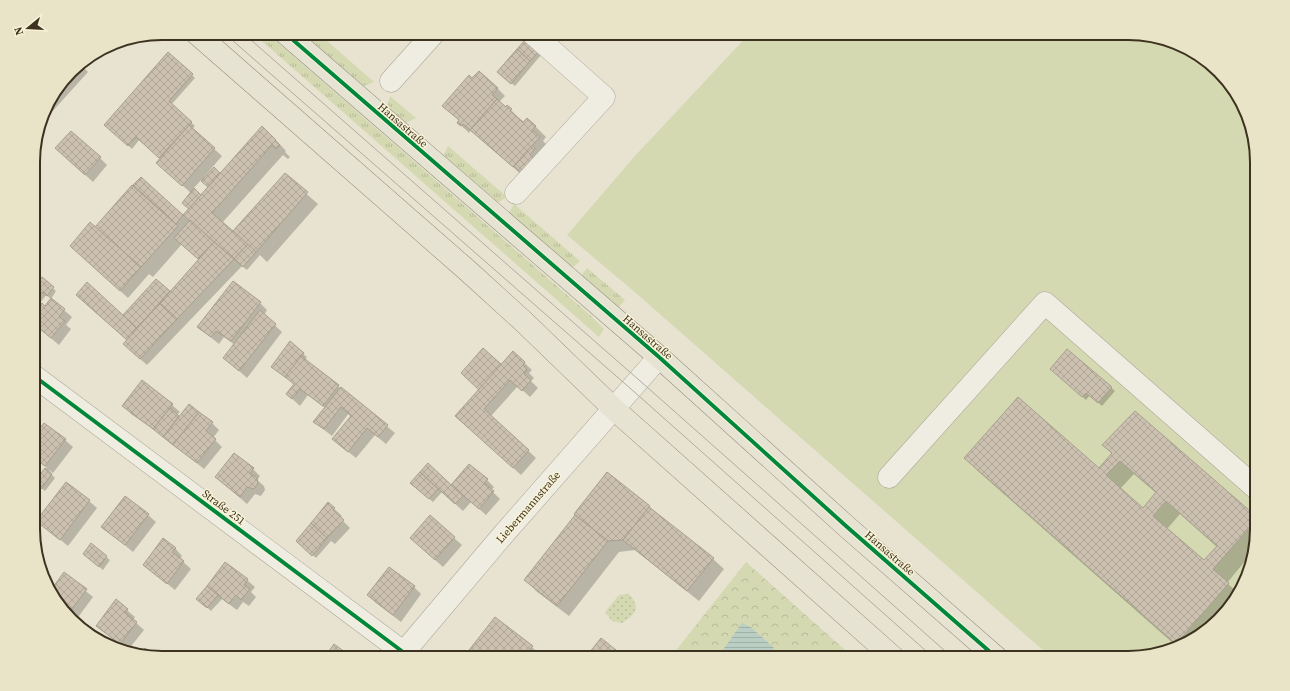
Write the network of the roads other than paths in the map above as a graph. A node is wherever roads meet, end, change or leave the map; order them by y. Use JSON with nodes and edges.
{"nodes":[{"id":1,"x":204,"y":40,"type":"edge"},
{"id":2,"x":293,"y":40,"type":"edge"},
{"id":3,"x":428,"y":40,"type":"edge"},
{"id":4,"x":540,"y":40,"type":"edge"},
{"id":5,"x":391,"y":81,"type":"dead end"},
{"id":6,"x":516,"y":192,"type":"dead end"},
{"id":7,"x":659,"y":357,"type":"junction"},
{"id":8,"x":40,"y":381,"type":"edge"},
{"id":9,"x":614,"y":409,"type":"junction"},
{"id":10,"x":889,"y":477,"type":"dead end"},
{"id":11,"x":1250,"y":483,"type":"edge"},
{"id":12,"x":396,"y":651,"type":"edge"},
{"id":13,"x":404,"y":651,"type":"edge"},
{"id":14,"x":886,"y":651,"type":"edge"},
{"id":15,"x":989,"y":651,"type":"edge"}],
"edges":[{"from":1,"to":9,"type":"main road"},
{"from":2,"to":7,"type":"main road","name":"Hansastraße"},
{"from":3,"to":5,"type":"street"},
{"from":4,"to":6,"type":"street"},
{"from":7,"to":9,"type":"street","name":"Liebermannstraße"},
{"from":7,"to":15,"type":"main road","name":"Hansastraße"},
{"from":8,"to":12,"type":"street","name":"Straße 251"},
{"from":9,"to":13,"type":"street","name":"Liebermannstraße"},
{"from":9,"to":14,"type":"main road"},
{"from":10,"to":11,"type":"street"}]}
